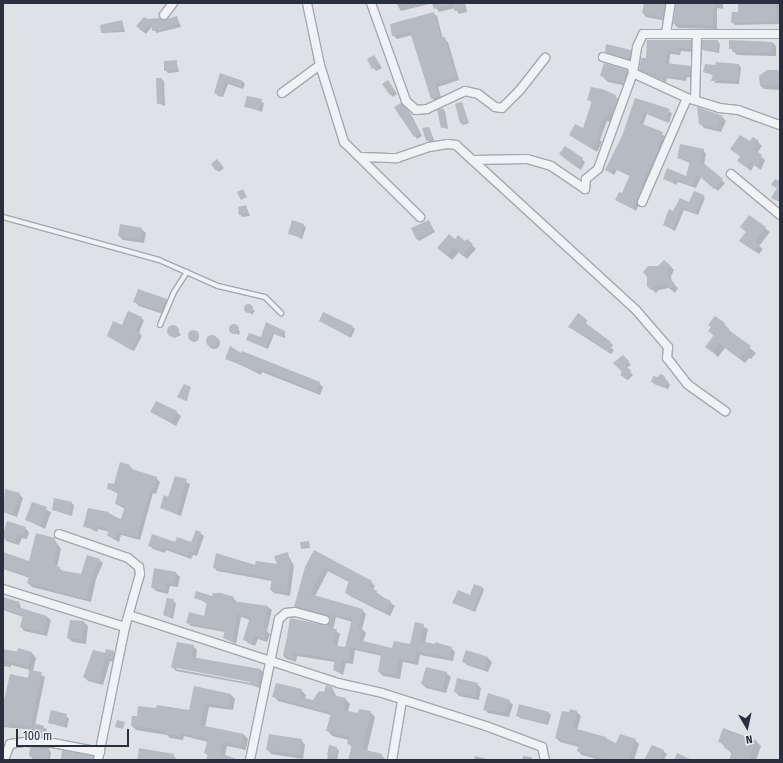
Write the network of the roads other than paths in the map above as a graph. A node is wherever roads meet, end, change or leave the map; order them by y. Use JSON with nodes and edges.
{"nodes":[{"id":1,"x":173,"y":3,"type":"edge"},
{"id":2,"x":307,"y":3,"type":"edge"},
{"id":3,"x":372,"y":3,"type":"edge"},
{"id":4,"x":671,"y":3,"type":"edge"},
{"id":5,"x":164,"y":15,"type":"dead end"},
{"id":6,"x":666,"y":33,"type":"junction"},
{"id":7,"x":780,"y":34,"type":"edge"},
{"id":8,"x":697,"y":35,"type":"junction"},
{"id":9,"x":603,"y":57,"type":"dead end"},
{"id":10,"x":544,"y":58,"type":"dead end"},
{"id":11,"x":320,"y":65,"type":"junction"},
{"id":12,"x":633,"y":73,"type":"junction"},
{"id":13,"x":282,"y":93,"type":"dead end"},
{"id":14,"x":691,"y":98,"type":"junction"},
{"id":15,"x":780,"y":125,"type":"edge"},
{"id":16,"x":360,"y":157,"type":"junction"},
{"id":17,"x":473,"y":160,"type":"junction"},
{"id":18,"x":731,"y":174,"type":"dead end"},
{"id":19,"x":642,"y":202,"type":"dead end"},
{"id":20,"x":780,"y":215,"type":"edge"},
{"id":21,"x":3,"y":217,"type":"edge"},
{"id":22,"x":420,"y":217,"type":"dead end"},
{"id":23,"x":187,"y":272,"type":"junction"},
{"id":24,"x":281,"y":313,"type":"dead end"},
{"id":25,"x":160,"y":325,"type":"dead end"},
{"id":26,"x":725,"y":411,"type":"dead end"},
{"id":27,"x":59,"y":534,"type":"dead end"},
{"id":28,"x":3,"y":589,"type":"edge"},
{"id":29,"x":129,"y":614,"type":"junction"},
{"id":30,"x":325,"y":620,"type":"dead end"},
{"id":31,"x":125,"y":627,"type":"junction"},
{"id":32,"x":269,"y":661,"type":"junction"},
{"id":33,"x":402,"y":701,"type":"junction"},
{"id":34,"x":99,"y":756,"type":"edge"},
{"id":35,"x":4,"y":760,"type":"edge"},
{"id":36,"x":250,"y":760,"type":"edge"},
{"id":37,"x":392,"y":760,"type":"edge"},
{"id":38,"x":545,"y":760,"type":"edge"}],
"edges":[{"from":1,"to":5,"type":"street"},
{"from":2,"to":11,"type":"street"},
{"from":3,"to":10,"type":"street"},
{"from":4,"to":6,"type":"street"},
{"from":6,"to":8,"type":"street"},
{"from":6,"to":12,"type":"street"},
{"from":7,"to":8,"type":"street"},
{"from":8,"to":14,"type":"street"},
{"from":9,"to":12,"type":"street"},
{"from":11,"to":13,"type":"street"},
{"from":11,"to":16,"type":"street"},
{"from":12,"to":14,"type":"street"},
{"from":12,"to":17,"type":"street"},
{"from":14,"to":15,"type":"street"},
{"from":14,"to":19,"type":"street"},
{"from":16,"to":17,"type":"street"},
{"from":16,"to":22,"type":"street"},
{"from":17,"to":26,"type":"street"},
{"from":18,"to":20,"type":"street"},
{"from":21,"to":23,"type":"lane"},
{"from":23,"to":24,"type":"lane"},
{"from":23,"to":25,"type":"lane"},
{"from":27,"to":29,"type":"street"},
{"from":28,"to":31,"type":"street"},
{"from":29,"to":31,"type":"street"},
{"from":29,"to":32,"type":"street"},
{"from":30,"to":32,"type":"street"},
{"from":31,"to":34,"type":"street"},
{"from":32,"to":33,"type":"street"},
{"from":32,"to":36,"type":"street"},
{"from":33,"to":37,"type":"street"},
{"from":33,"to":38,"type":"street"},
{"from":34,"to":35,"type":"street"}]}
